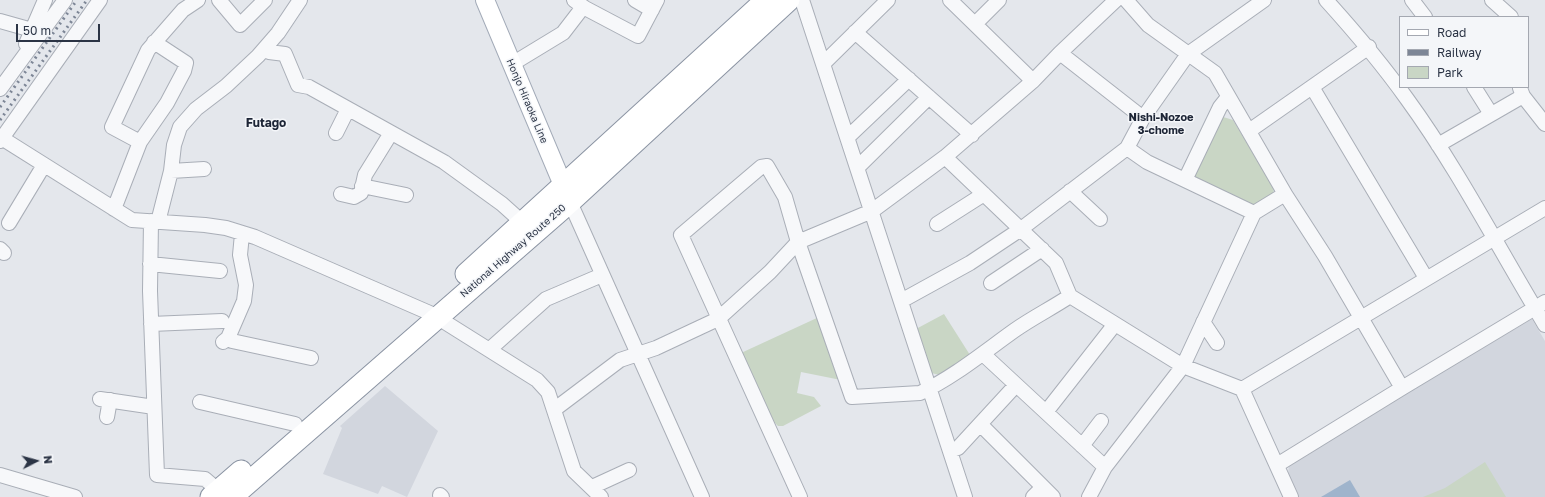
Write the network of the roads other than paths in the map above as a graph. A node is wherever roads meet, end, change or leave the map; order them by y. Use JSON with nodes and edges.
{"nodes":[{"id":1,"x":45,"y":0,"type":"edge"},
{"id":2,"x":65,"y":0,"type":"edge"},
{"id":3,"x":100,"y":0,"type":"edge"},
{"id":4,"x":198,"y":0,"type":"edge"},
{"id":5,"x":219,"y":0,"type":"edge"},
{"id":6,"x":265,"y":0,"type":"edge"},
{"id":7,"x":300,"y":0,"type":"edge"},
{"id":8,"x":485,"y":0,"type":"edge"},
{"id":9,"x":635,"y":0,"type":"edge"},
{"id":10,"x":766,"y":0,"type":"edge"},
{"id":11,"x":789,"y":0,"type":"edge"},
{"id":12,"x":802,"y":0,"type":"edge"},
{"id":13,"x":888,"y":0,"type":"edge"},
{"id":14,"x":950,"y":0,"type":"edge"},
{"id":15,"x":1000,"y":0,"type":"edge"},
{"id":16,"x":1116,"y":0,"type":"edge"},
{"id":17,"x":1126,"y":0,"type":"edge"},
{"id":18,"x":1264,"y":0,"type":"edge"},
{"id":19,"x":1326,"y":0,"type":"edge"},
{"id":20,"x":1412,"y":0,"type":"edge"},
{"id":21,"x":1492,"y":0,"type":"edge"},
{"id":22,"x":579,"y":3,"type":"edge"},
{"id":23,"x":655,"y":5,"type":"edge"},
{"id":24,"x":1424,"y":16,"type":"edge"},
{"id":25,"x":1510,"y":16,"type":"edge"},
{"id":26,"x":0,"y":21,"type":"edge"},
{"id":27,"x":975,"y":24,"type":"junction"},
{"id":28,"x":32,"y":30,"type":"junction"},
{"id":29,"x":855,"y":32,"type":"junction"},
{"id":30,"x":154,"y":42,"type":"junction"},
{"id":31,"x":1369,"y":47,"type":"junction"},
{"id":32,"x":264,"y":49,"type":"junction"},
{"id":33,"x":1060,"y":53,"type":"junction"},
{"id":34,"x":1188,"y":54,"type":"junction"},
{"id":35,"x":19,"y":62,"type":"junction"},
{"id":36,"x":824,"y":63,"type":"junction"},
{"id":37,"x":512,"y":64,"type":"junction"},
{"id":38,"x":909,"y":79,"type":"junction"},
{"id":39,"x":1033,"y":81,"type":"junction"},
{"id":40,"x":1312,"y":87,"type":"junction"},
{"id":41,"x":1399,"y":87,"type":"edge"},
{"id":42,"x":1400,"y":88,"type":"edge"},
{"id":43,"x":1475,"y":88,"type":"edge"},
{"id":44,"x":0,"y":89,"type":"edge"},
{"id":45,"x":1521,"y":91,"type":"edge"},
{"id":46,"x":929,"y":97,"type":"junction"},
{"id":47,"x":1228,"y":97,"type":"junction"},
{"id":48,"x":348,"y":109,"type":"junction"},
{"id":49,"x":1491,"y":114,"type":"junction"},
{"id":50,"x":1144,"y":118,"type":"junction"},
{"id":51,"x":1545,"y":122,"type":"edge"},
{"id":52,"x":1249,"y":131,"type":"junction"},
{"id":53,"x":336,"y":132,"type":"dead end"},
{"id":54,"x":391,"y":134,"type":"junction"},
{"id":55,"x":972,"y":135,"type":"junction"},
{"id":56,"x":848,"y":137,"type":"junction"},
{"id":57,"x":1,"y":139,"type":"edge"},
{"id":58,"x":140,"y":142,"type":"junction"},
{"id":59,"x":1438,"y":145,"type":"junction"},
{"id":60,"x":1127,"y":148,"type":"junction"},
{"id":61,"x":945,"y":157,"type":"junction"},
{"id":62,"x":44,"y":165,"type":"junction"},
{"id":63,"x":858,"y":167,"type":"junction"},
{"id":64,"x":204,"y":169,"type":"dead end"},
{"id":65,"x":171,"y":171,"type":"junction"},
{"id":66,"x":1185,"y":180,"type":"junction"},
{"id":67,"x":362,"y":186,"type":"junction"},
{"id":68,"x":1070,"y":192,"type":"junction"},
{"id":69,"x":566,"y":193,"type":"junction"},
{"id":70,"x":341,"y":194,"type":"dead end"},
{"id":71,"x":984,"y":194,"type":"junction"},
{"id":72,"x":1285,"y":194,"type":"junction"},
{"id":73,"x":406,"y":196,"type":"dead end"},
{"id":74,"x":1545,"y":208,"type":"edge"},
{"id":75,"x":114,"y":209,"type":"junction"},
{"id":76,"x":872,"y":211,"type":"junction"},
{"id":77,"x":1254,"y":213,"type":"junction"},
{"id":78,"x":1100,"y":219,"type":"dead end"},
{"id":79,"x":154,"y":221,"type":"junction"},
{"id":80,"x":522,"y":222,"type":"junction"},
{"id":81,"x":9,"y":223,"type":"dead end"},
{"id":82,"x":937,"y":224,"type":"dead end"},
{"id":83,"x":1021,"y":229,"type":"junction"},
{"id":84,"x":242,"y":234,"type":"junction"},
{"id":85,"x":1493,"y":238,"type":"junction"},
{"id":86,"x":798,"y":242,"type":"junction"},
{"id":87,"x":1042,"y":249,"type":"junction"},
{"id":88,"x":150,"y":264,"type":"junction"},
{"id":89,"x":220,"y":271,"type":"dead end"},
{"id":90,"x":602,"y":275,"type":"junction"},
{"id":91,"x":1426,"y":278,"type":"junction"},
{"id":92,"x":991,"y":283,"type":"dead end"},
{"id":93,"x":1070,"y":296,"type":"junction"},
{"id":94,"x":901,"y":301,"type":"junction"},
{"id":95,"x":1540,"y":305,"type":"edge"},
{"id":96,"x":431,"y":314,"type":"junction"},
{"id":97,"x":1361,"y":318,"type":"junction"},
{"id":98,"x":718,"y":319,"type":"junction"},
{"id":99,"x":222,"y":321,"type":"dead end"},
{"id":100,"x":1203,"y":322,"type":"junction"},
{"id":101,"x":151,"y":324,"type":"junction"},
{"id":102,"x":1115,"y":324,"type":"junction"},
{"id":103,"x":1545,"y":325,"type":"edge"},
{"id":104,"x":1216,"y":335,"type":"dead end"},
{"id":105,"x":490,"y":349,"type":"junction"},
{"id":106,"x":637,"y":354,"type":"junction"},
{"id":107,"x":983,"y":354,"type":"junction"},
{"id":108,"x":311,"y":358,"type":"dead end"},
{"id":109,"x":1183,"y":366,"type":"junction"},
{"id":110,"x":1016,"y":384,"type":"junction"},
{"id":111,"x":929,"y":388,"type":"junction"},
{"id":112,"x":1402,"y":388,"type":"junction"},
{"id":113,"x":1242,"y":389,"type":"junction"},
{"id":114,"x":200,"y":402,"type":"dead end"},
{"id":115,"x":154,"y":407,"type":"junction"},
{"id":116,"x":555,"y":409,"type":"junction"},
{"id":117,"x":1046,"y":412,"type":"junction"},
{"id":118,"x":107,"y":417,"type":"dead end"},
{"id":119,"x":1101,"y":421,"type":"dead end"},
{"id":120,"x":295,"y":424,"type":"junction"},
{"id":121,"x":980,"y":424,"type":"junction"},
{"id":122,"x":1082,"y":446,"type":"junction"},
{"id":123,"x":950,"y":451,"type":"junction"},
{"id":124,"x":1277,"y":465,"type":"junction"},
{"id":125,"x":1105,"y":468,"type":"junction"},
{"id":126,"x":629,"y":470,"type":"dead end"},
{"id":127,"x":0,"y":474,"type":"edge"},
{"id":128,"x":1043,"y":487,"type":"junction"},
{"id":129,"x":596,"y":492,"type":"edge"},
{"id":130,"x":221,"y":495,"type":"edge"},
{"id":131,"x":75,"y":497,"type":"edge"},
{"id":132,"x":702,"y":497,"type":"edge"},
{"id":133,"x":800,"y":497,"type":"edge"},
{"id":134,"x":965,"y":497,"type":"edge"},
{"id":135,"x":1032,"y":497,"type":"edge"},
{"id":136,"x":1053,"y":497,"type":"edge"},
{"id":137,"x":1089,"y":497,"type":"edge"},
{"id":138,"x":1291,"y":497,"type":"edge"}],
"edges":[{"from":1,"to":28,"type":"street"},
{"from":2,"to":35,"type":"street"},
{"from":3,"to":57,"type":"street"},
{"from":4,"to":30,"type":"street"},
{"from":5,"to":6,"type":"street"},
{"from":7,"to":32,"type":"street"},
{"from":8,"to":37,"type":"main road","name":"Honjo Hiraoka Line"},
{"from":9,"to":23,"type":"street"},
{"from":10,"to":69,"type":"highway","name":"National Highway Route 250"},
{"from":11,"to":69,"type":"highway","name":"National Highway Route 250"},
{"from":12,"to":36,"type":"street"},
{"from":13,"to":29,"type":"street"},
{"from":14,"to":27,"type":"street"},
{"from":15,"to":27,"type":"street"},
{"from":16,"to":33,"type":"street"},
{"from":17,"to":34,"type":"street"},
{"from":18,"to":34,"type":"street"},
{"from":19,"to":31,"type":"street"},
{"from":20,"to":24,"type":"street"},
{"from":21,"to":25,"type":"street"},
{"from":22,"to":23,"type":"street"},
{"from":22,"to":37,"type":"street"},
{"from":26,"to":28,"type":"street"},
{"from":27,"to":39,"type":"street"},
{"from":28,"to":35,"type":"street"},
{"from":29,"to":36,"type":"street"},
{"from":29,"to":38,"type":"street"},
{"from":30,"to":58,"type":"street"},
{"from":30,"to":58,"type":"street"},
{"from":31,"to":40,"type":"street"},
{"from":31,"to":41,"type":"street"},
{"from":32,"to":48,"type":"street"},
{"from":32,"to":65,"type":"street"},
{"from":33,"to":39,"type":"street"},
{"from":33,"to":50,"type":"street"},
{"from":34,"to":47,"type":"street"},
{"from":34,"to":50,"type":"street"},
{"from":35,"to":44,"type":"street"},
{"from":36,"to":56,"type":"street"},
{"from":37,"to":69,"type":"main road","name":"Honjo Hiraoka Line"},
{"from":38,"to":46,"type":"street"},
{"from":38,"to":56,"type":"street"},
{"from":39,"to":55,"type":"street"},
{"from":40,"to":52,"type":"street"},
{"from":40,"to":91,"type":"street"},
{"from":42,"to":59,"type":"street"},
{"from":43,"to":49,"type":"street"},
{"from":45,"to":49,"type":"street"},
{"from":45,"to":51,"type":"street"},
{"from":46,"to":55,"type":"street"},
{"from":46,"to":63,"type":"street"},
{"from":47,"to":52,"type":"street"},
{"from":47,"to":66,"type":"street"},
{"from":48,"to":53,"type":"street"},
{"from":48,"to":54,"type":"street"},
{"from":49,"to":59,"type":"street"},
{"from":50,"to":60,"type":"street"},
{"from":52,"to":72,"type":"street"},
{"from":54,"to":67,"type":"street"},
{"from":54,"to":80,"type":"street"},
{"from":55,"to":61,"type":"street"},
{"from":56,"to":63,"type":"street"},
{"from":57,"to":62,"type":"street"},
{"from":58,"to":75,"type":"street"},
{"from":59,"to":85,"type":"street"},
{"from":60,"to":66,"type":"street"},
{"from":60,"to":68,"type":"street"},
{"from":61,"to":71,"type":"street"},
{"from":61,"to":76,"type":"street"},
{"from":62,"to":75,"type":"street"},
{"from":62,"to":81,"type":"street"},
{"from":63,"to":76,"type":"street"},
{"from":64,"to":65,"type":"street"},
{"from":65,"to":79,"type":"street"},
{"from":66,"to":77,"type":"street"},
{"from":67,"to":70,"type":"street"},
{"from":67,"to":73,"type":"street"},
{"from":68,"to":78,"type":"street"},
{"from":68,"to":83,"type":"street"},
{"from":69,"to":80,"type":"highway","name":"National Highway Route 250"},
{"from":69,"to":90,"type":"street"},
{"from":69,"to":96,"type":"highway","name":"National Highway Route 250"},
{"from":71,"to":82,"type":"street"},
{"from":71,"to":83,"type":"street"},
{"from":72,"to":77,"type":"street"},
{"from":72,"to":97,"type":"street"},
{"from":74,"to":85,"type":"street"},
{"from":75,"to":79,"type":"street"},
{"from":76,"to":86,"type":"street"},
{"from":76,"to":94,"type":"street"},
{"from":77,"to":100,"type":"street"},
{"from":79,"to":84,"type":"street"},
{"from":79,"to":88,"type":"street"},
{"from":80,"to":96,"type":"highway","name":"National Highway Route 250"},
{"from":83,"to":87,"type":"street"},
{"from":83,"to":94,"type":"street"},
{"from":84,"to":96,"type":"street"},
{"from":84,"to":108,"type":"street"},
{"from":85,"to":91,"type":"street"},
{"from":85,"to":95,"type":"street"},
{"from":86,"to":98,"type":"street"},
{"from":86,"to":98,"type":"street"},
{"from":86,"to":111,"type":"street"},
{"from":87,"to":92,"type":"street"},
{"from":87,"to":93,"type":"street"},
{"from":88,"to":89,"type":"street"},
{"from":88,"to":101,"type":"street"},
{"from":90,"to":105,"type":"street"},
{"from":90,"to":106,"type":"street"},
{"from":91,"to":97,"type":"street"},
{"from":93,"to":102,"type":"street"},
{"from":93,"to":107,"type":"street"},
{"from":94,"to":111,"type":"street"},
{"from":95,"to":103,"type":"street"},
{"from":95,"to":112,"type":"street"},
{"from":96,"to":105,"type":"street"},
{"from":96,"to":120,"type":"highway","name":"National Highway Route 250"},
{"from":96,"to":130,"type":"highway","name":"National Highway Route 250"},
{"from":97,"to":112,"type":"street"},
{"from":97,"to":113,"type":"street"},
{"from":98,"to":106,"type":"street"},
{"from":98,"to":133,"type":"street"},
{"from":99,"to":101,"type":"street"},
{"from":100,"to":104,"type":"street"},
{"from":100,"to":109,"type":"street"},
{"from":101,"to":115,"type":"street"},
{"from":102,"to":109,"type":"street"},
{"from":102,"to":117,"type":"street"},
{"from":105,"to":116,"type":"street"},
{"from":106,"to":116,"type":"street"},
{"from":106,"to":132,"type":"street"},
{"from":107,"to":110,"type":"street"},
{"from":107,"to":111,"type":"street"},
{"from":109,"to":113,"type":"street"},
{"from":109,"to":125,"type":"street"},
{"from":110,"to":117,"type":"street"},
{"from":110,"to":121,"type":"street"},
{"from":111,"to":123,"type":"street"},
{"from":112,"to":124,"type":"street"},
{"from":113,"to":124,"type":"street"},
{"from":114,"to":120,"type":"street"},
{"from":115,"to":118,"type":"street"},
{"from":115,"to":130,"type":"street"},
{"from":116,"to":129,"type":"street"},
{"from":117,"to":122,"type":"street"},
{"from":119,"to":122,"type":"street"},
{"from":120,"to":130,"type":"highway","name":"National Highway Route 250"},
{"from":121,"to":123,"type":"street"},
{"from":121,"to":128,"type":"street"},
{"from":122,"to":125,"type":"street"},
{"from":123,"to":134,"type":"street"},
{"from":124,"to":138,"type":"street"},
{"from":125,"to":137,"type":"street"},
{"from":126,"to":129,"type":"street"},
{"from":127,"to":131,"type":"street"},
{"from":128,"to":135,"type":"street"},
{"from":128,"to":136,"type":"street"}]}
